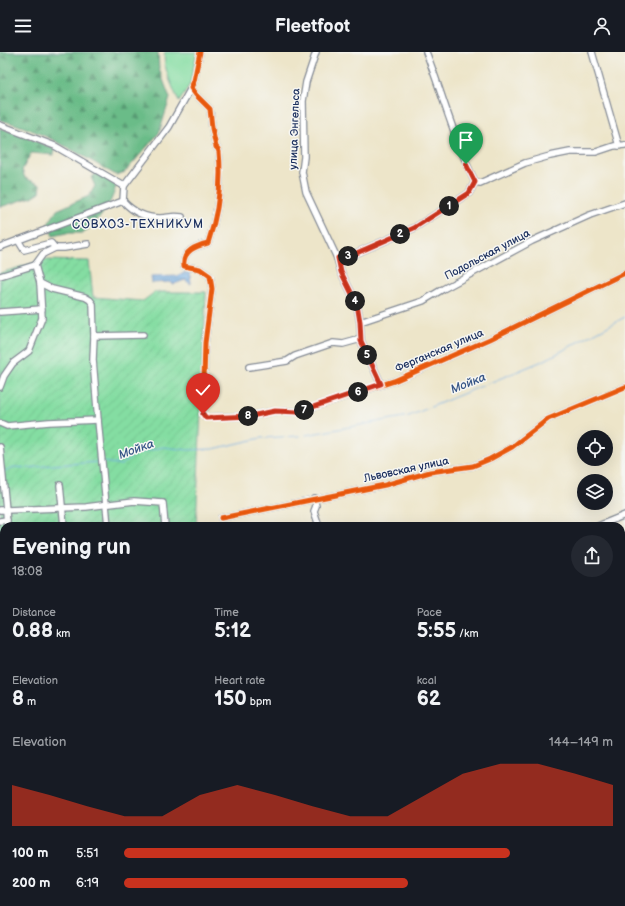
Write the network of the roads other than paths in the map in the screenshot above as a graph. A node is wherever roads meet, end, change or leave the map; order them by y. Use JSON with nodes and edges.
{"nodes":[{"id":1,"x":200,"y":52,"type":"edge"},
{"id":2,"x":316,"y":52,"type":"edge"},
{"id":3,"x":426,"y":52,"type":"edge"},
{"id":4,"x":592,"y":52,"type":"edge"},
{"id":5,"x":191,"y":88,"type":"junction"},
{"id":6,"x":0,"y":125,"type":"edge"},
{"id":7,"x":622,"y":146,"type":"edge"},
{"id":8,"x":475,"y":182,"type":"junction"},
{"id":9,"x":124,"y":186,"type":"junction"},
{"id":10,"x":123,"y":201,"type":"junction"},
{"id":11,"x":625,"y":203,"type":"edge"},
{"id":12,"x":182,"y":217,"type":"dead end"},
{"id":13,"x":18,"y":240,"type":"junction"},
{"id":14,"x":88,"y":244,"type":"dead end"},
{"id":15,"x":0,"y":246,"type":"edge"},
{"id":16,"x":55,"y":248,"type":"junction"},
{"id":17,"x":338,"y":258,"type":"junction"},
{"id":18,"x":35,"y":265,"type":"junction"},
{"id":19,"x":625,"y":273,"type":"edge"},
{"id":20,"x":0,"y":276,"type":"edge"},
{"id":21,"x":40,"y":283,"type":"junction"},
{"id":22,"x":42,"y":309,"type":"junction"},
{"id":23,"x":0,"y":312,"type":"edge"},
{"id":24,"x":360,"y":322,"type":"junction"},
{"id":25,"x":143,"y":335,"type":"dead end"},
{"id":26,"x":94,"y":336,"type":"junction"},
{"id":27,"x":360,"y":339,"type":"junction"},
{"id":28,"x":249,"y":367,"type":"dead end"},
{"id":29,"x":381,"y":384,"type":"junction"},
{"id":30,"x":0,"y":387,"type":"edge"},
{"id":31,"x":625,"y":387,"type":"edge"},
{"id":32,"x":98,"y":420,"type":"junction"},
{"id":33,"x":0,"y":423,"type":"edge"},
{"id":34,"x":0,"y":447,"type":"edge"},
{"id":35,"x":60,"y":485,"type":"dead end"},
{"id":36,"x":314,"y":498,"type":"junction"},
{"id":37,"x":106,"y":504,"type":"junction"},
{"id":38,"x":62,"y":508,"type":"junction"},
{"id":39,"x":3,"y":510,"type":"edge"},
{"id":40,"x":625,"y":514,"type":"edge"},
{"id":41,"x":221,"y":518,"type":"dead end"},
{"id":42,"x":7,"y":522,"type":"edge"},
{"id":43,"x":64,"y":522,"type":"edge"},
{"id":44,"x":108,"y":522,"type":"edge"},
{"id":45,"x":165,"y":522,"type":"edge"},
{"id":46,"x":318,"y":522,"type":"edge"},
{"id":47,"x":607,"y":522,"type":"edge"}],
"edges":[{"from":1,"to":5,"type":"street"},
{"from":2,"to":17,"type":"street","name":"улица Энгельса"},
{"from":3,"to":8,"type":"street"},
{"from":4,"to":7,"type":"street"},
{"from":5,"to":9,"type":"street"},
{"from":5,"to":29,"type":"street","name":"Ферганская улица"},
{"from":6,"to":9,"type":"street"},
{"from":7,"to":8,"type":"street"},
{"from":8,"to":17,"type":"street"},
{"from":9,"to":10,"type":"street"},
{"from":10,"to":12,"type":"street"},
{"from":10,"to":13,"type":"street"},
{"from":11,"to":24,"type":"street","name":"Подольская улица"},
{"from":13,"to":15,"type":"street"},
{"from":13,"to":16,"type":"street"},
{"from":14,"to":16,"type":"street"},
{"from":16,"to":18,"type":"street"},
{"from":17,"to":24,"type":"street","name":"улица Энгельса"},
{"from":18,"to":20,"type":"street"},
{"from":18,"to":21,"type":"street"},
{"from":19,"to":29,"type":"street","name":"Ферганская улица"},
{"from":21,"to":22,"type":"street"},
{"from":21,"to":26,"type":"street"},
{"from":22,"to":23,"type":"street"},
{"from":22,"to":30,"type":"street"},
{"from":24,"to":27,"type":"street","name":"улица Энгельса"},
{"from":25,"to":26,"type":"street"},
{"from":26,"to":32,"type":"street"},
{"from":27,"to":28,"type":"street"},
{"from":27,"to":29,"type":"street","name":"улица Энгельса"},
{"from":31,"to":36,"type":"street","name":"Львовская улица"},
{"from":32,"to":33,"type":"street"},
{"from":32,"to":37,"type":"street"},
{"from":34,"to":39,"type":"street"},
{"from":35,"to":38,"type":"street"},
{"from":36,"to":41,"type":"street","name":"Львовская улица"},
{"from":36,"to":46,"type":"street"},
{"from":37,"to":38,"type":"street"},
{"from":37,"to":44,"type":"street"},
{"from":37,"to":45,"type":"street"},
{"from":38,"to":39,"type":"street"},
{"from":38,"to":43,"type":"street"},
{"from":39,"to":42,"type":"street"},
{"from":40,"to":47,"type":"street"}]}
